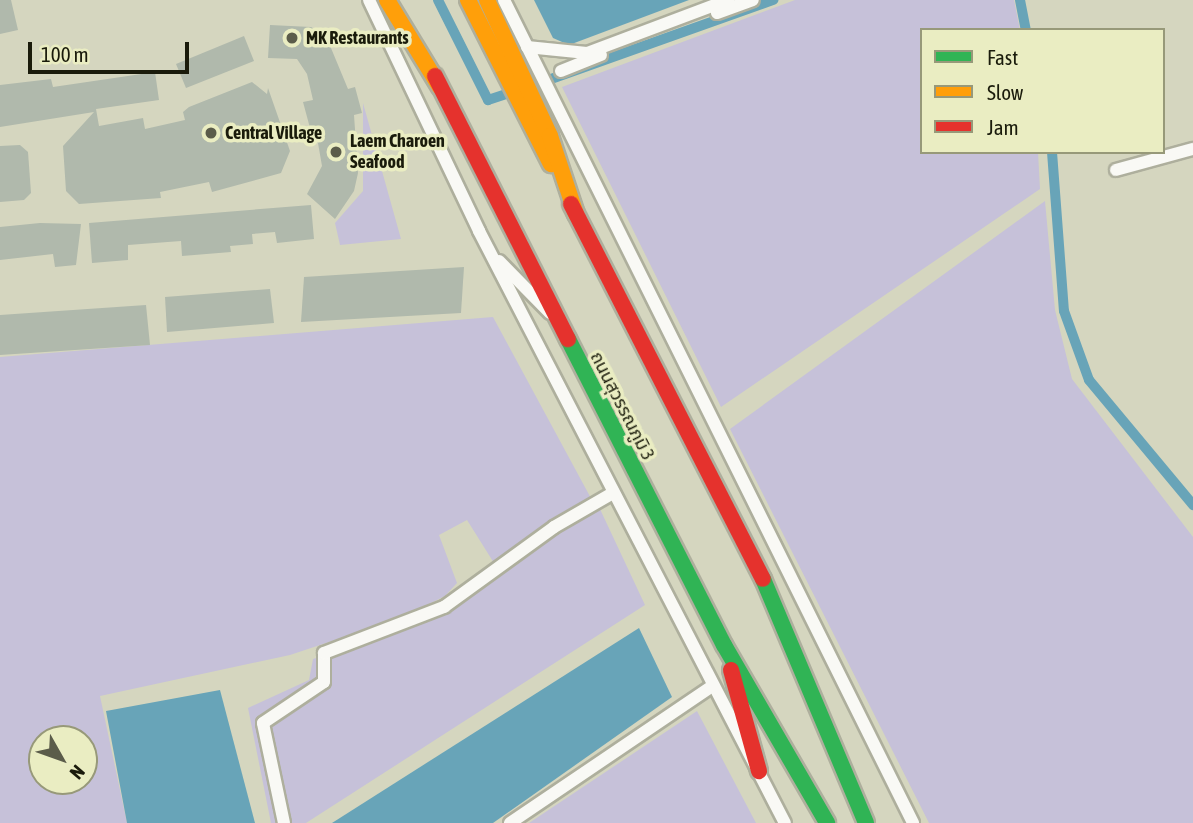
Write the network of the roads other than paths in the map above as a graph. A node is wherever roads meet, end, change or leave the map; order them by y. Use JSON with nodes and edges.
{"nodes":[{"id":1,"x":369,"y":0,"type":"edge"},
{"id":2,"x":387,"y":0,"type":"edge"},
{"id":3,"x":397,"y":0,"type":"edge"},
{"id":4,"x":468,"y":0,"type":"edge"},
{"id":5,"x":487,"y":0,"type":"edge"},
{"id":6,"x":503,"y":0,"type":"edge"},
{"id":7,"x":728,"y":0,"type":"edge"},
{"id":8,"x":753,"y":0,"type":"edge"},
{"id":9,"x":527,"y":47,"type":"junction"},
{"id":10,"x":511,"y":70,"type":"junction"},
{"id":11,"x":561,"y":71,"type":"dead end"},
{"id":12,"x":440,"y":87,"type":"junction"},
{"id":13,"x":1193,"y":149,"type":"edge"},
{"id":14,"x":1116,"y":170,"type":"dead end"},
{"id":15,"x":490,"y":252,"type":"junction"},
{"id":16,"x":556,"y":318,"type":"junction"},
{"id":17,"x":613,"y":493,"type":"junction"},
{"id":18,"x":724,"y":645,"type":"junction"},
{"id":19,"x":712,"y":686,"type":"junction"},
{"id":20,"x":759,"y":771,"type":"junction"},
{"id":21,"x":284,"y":823,"type":"edge"},
{"id":22,"x":510,"y":823,"type":"edge"},
{"id":23,"x":785,"y":823,"type":"edge"},
{"id":24,"x":827,"y":823,"type":"edge"},
{"id":25,"x":866,"y":823,"type":"edge"},
{"id":26,"x":913,"y":823,"type":"edge"}],
"edges":[{"from":1,"to":15,"type":"street"},
{"from":2,"to":12,"type":"main road"},
{"from":3,"to":12,"type":"main road","name":"ถนนสุวรรณภูมิ 3"},
{"from":4,"to":10,"type":"main road"},
{"from":5,"to":10,"type":"main road"},
{"from":6,"to":9,"type":"street"},
{"from":7,"to":9,"type":"street"},
{"from":8,"to":11,"type":"street"},
{"from":9,"to":26,"type":"street"},
{"from":10,"to":25,"type":"main road"},
{"from":12,"to":16,"type":"main road","name":"ถนนสุวรรณภูมิ 3"},
{"from":13,"to":14,"type":"street"},
{"from":15,"to":16,"type":"street"},
{"from":15,"to":17,"type":"street"},
{"from":16,"to":18,"type":"main road","name":"ถนนสุวรรณภูมิ 3"},
{"from":17,"to":19,"type":"street"},
{"from":17,"to":21,"type":"street"},
{"from":18,"to":20,"type":"main road"},
{"from":18,"to":24,"type":"main road","name":"ถนนสุวรรณภูมิ 3"},
{"from":19,"to":20,"type":"street"},
{"from":19,"to":22,"type":"street"},
{"from":20,"to":23,"type":"street"}]}
